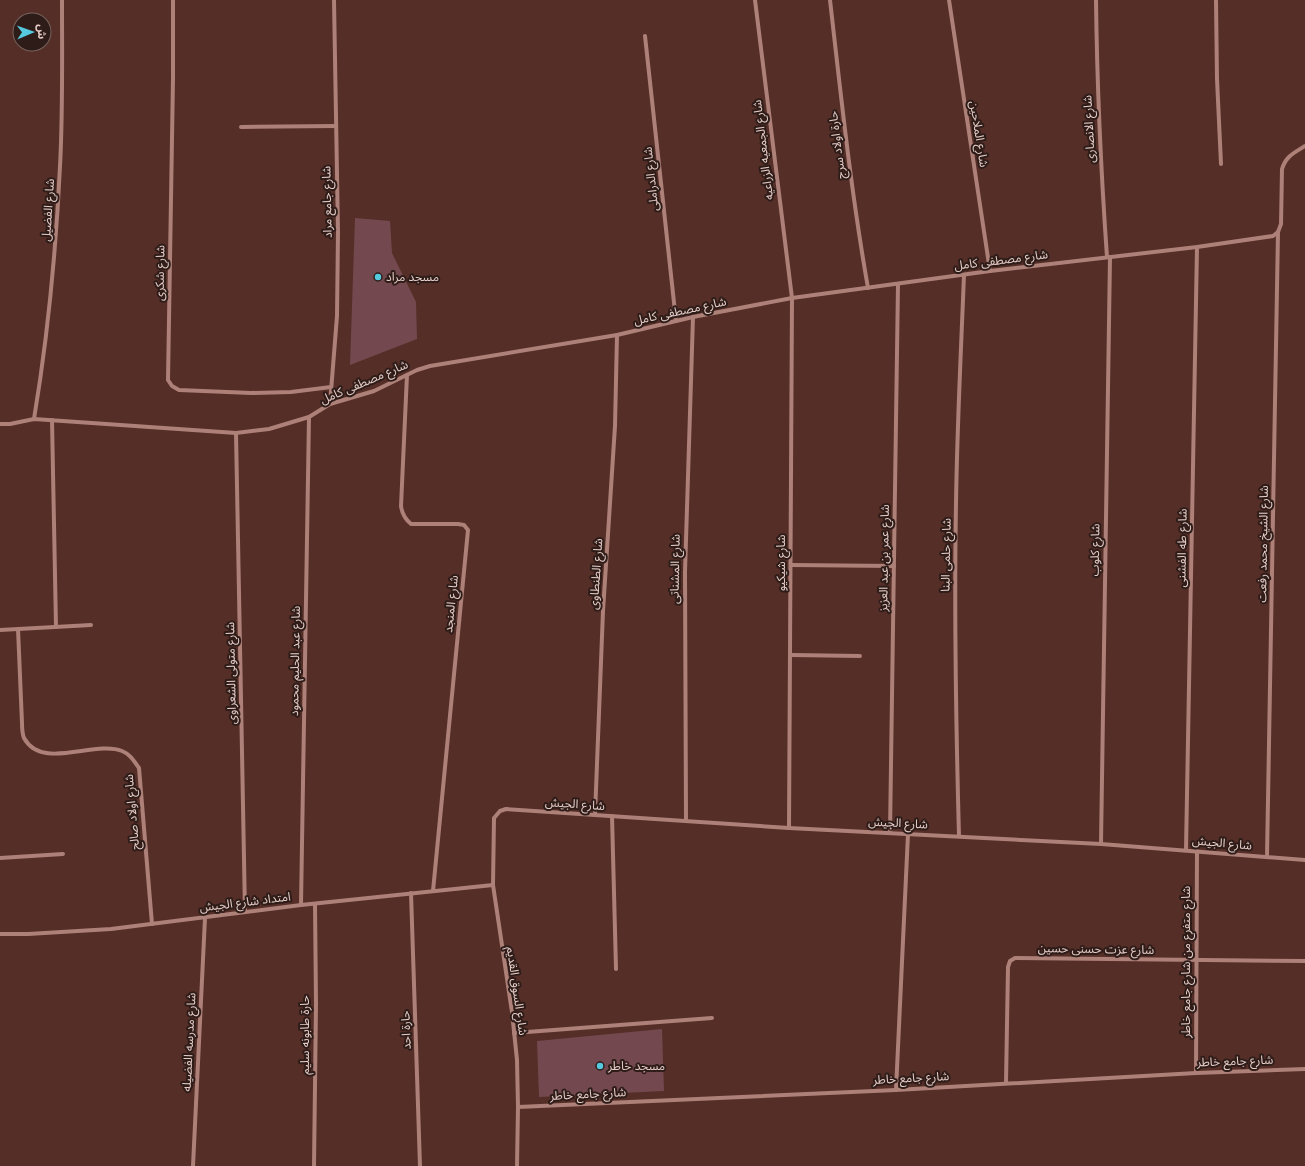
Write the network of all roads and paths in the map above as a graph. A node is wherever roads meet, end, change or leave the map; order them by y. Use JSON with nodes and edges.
{"nodes":[{"id":1,"x":62,"y":0,"type":"edge"},
{"id":2,"x":173,"y":0,"type":"edge"},
{"id":3,"x":334,"y":0,"type":"edge"},
{"id":4,"x":755,"y":0,"type":"edge"},
{"id":5,"x":830,"y":0,"type":"edge"},
{"id":6,"x":949,"y":0,"type":"edge"},
{"id":7,"x":1096,"y":0,"type":"edge"},
{"id":8,"x":1216,"y":0,"type":"edge"},
{"id":9,"x":645,"y":36,"type":"dead end"},
{"id":10,"x":336,"y":126,"type":"junction"},
{"id":11,"x":240,"y":127,"type":"dead end"},
{"id":12,"x":1305,"y":146,"type":"edge"},
{"id":13,"x":1221,"y":164,"type":"dead end"},
{"id":14,"x":1278,"y":232,"type":"junction"},
{"id":15,"x":1197,"y":247,"type":"junction"},
{"id":16,"x":1108,"y":257,"type":"junction"},
{"id":17,"x":990,"y":271,"type":"junction"},
{"id":18,"x":964,"y":275,"type":"junction"},
{"id":19,"x":898,"y":284,"type":"junction"},
{"id":20,"x":868,"y":288,"type":"junction"},
{"id":21,"x":792,"y":298,"type":"junction"},
{"id":22,"x":693,"y":317,"type":"junction"},
{"id":23,"x":676,"y":321,"type":"junction"},
{"id":24,"x":617,"y":335,"type":"junction"},
{"id":25,"x":407,"y":375,"type":"junction"},
{"id":26,"x":331,"y":387,"type":"junction"},
{"id":27,"x":330,"y":404,"type":"junction"},
{"id":28,"x":309,"y":418,"type":"junction"},
{"id":29,"x":34,"y":419,"type":"junction"},
{"id":30,"x":52,"y":420,"type":"junction"},
{"id":31,"x":0,"y":424,"type":"edge"},
{"id":32,"x":236,"y":433,"type":"junction"},
{"id":33,"x":791,"y":565,"type":"junction"},
{"id":34,"x":894,"y":566,"type":"junction"},
{"id":35,"x":91,"y":625,"type":"dead end"},
{"id":36,"x":56,"y":627,"type":"junction"},
{"id":37,"x":0,"y":630,"type":"edge"},
{"id":38,"x":18,"y":630,"type":"junction"},
{"id":39,"x":791,"y":655,"type":"junction"},
{"id":40,"x":860,"y":656,"type":"dead end"},
{"id":41,"x":595,"y":815,"type":"junction"},
{"id":42,"x":612,"y":816,"type":"junction"},
{"id":43,"x":494,"y":818,"type":"joint"},
{"id":44,"x":686,"y":821,"type":"junction"},
{"id":45,"x":789,"y":828,"type":"junction"},
{"id":46,"x":890,"y":833,"type":"junction"},
{"id":47,"x":908,"y":834,"type":"junction"},
{"id":48,"x":959,"y":836,"type":"junction"},
{"id":49,"x":1101,"y":844,"type":"junction"},
{"id":50,"x":1186,"y":850,"type":"junction"},
{"id":51,"x":1197,"y":851,"type":"junction"},
{"id":52,"x":63,"y":854,"type":"dead end"},
{"id":53,"x":1267,"y":857,"type":"junction"},
{"id":54,"x":0,"y":858,"type":"edge"},
{"id":55,"x":1305,"y":860,"type":"edge"},
{"id":56,"x":493,"y":885,"type":"junction"},
{"id":57,"x":433,"y":891,"type":"junction"},
{"id":58,"x":411,"y":894,"type":"junction"},
{"id":59,"x":315,"y":904,"type":"junction"},
{"id":60,"x":300,"y":905,"type":"junction"},
{"id":61,"x":246,"y":912,"type":"junction"},
{"id":62,"x":205,"y":918,"type":"junction"},
{"id":63,"x":152,"y":924,"type":"junction"},
{"id":64,"x":0,"y":934,"type":"edge"},
{"id":65,"x":1196,"y":960,"type":"junction"},
{"id":66,"x":1305,"y":961,"type":"edge"},
{"id":67,"x":616,"y":969,"type":"dead end"},
{"id":68,"x":712,"y":1018,"type":"dead end"},
{"id":69,"x":514,"y":1033,"type":"junction"},
{"id":70,"x":1305,"y":1069,"type":"edge"},
{"id":71,"x":1196,"y":1073,"type":"junction"},
{"id":72,"x":1006,"y":1083,"type":"junction"},
{"id":73,"x":896,"y":1090,"type":"junction"},
{"id":74,"x":518,"y":1107,"type":"junction"},
{"id":75,"x":193,"y":1166,"type":"edge"},
{"id":76,"x":314,"y":1166,"type":"edge"},
{"id":77,"x":420,"y":1166,"type":"edge"},
{"id":78,"x":517,"y":1166,"type":"edge"}],
"edges":[{"from":1,"to":29,"type":"street","name":"شارع الفضيل"},
{"from":2,"to":26,"type":"street","name":"شارع شكرى"},
{"from":3,"to":10,"type":"street","name":"شارع جامع مراد"},
{"from":4,"to":21,"type":"street","name":"شارع الجمعيه الزراعيه"},
{"from":5,"to":20,"type":"street","name":"حارة اولاد سرج"},
{"from":6,"to":17,"type":"street","name":"شارع الملاحين"},
{"from":7,"to":16,"type":"street","name":"شارع الانصارى"},
{"from":8,"to":13,"type":"street"},
{"from":9,"to":23,"type":"street","name":"شارع الدراملى"},
{"from":10,"to":11,"type":"street"},
{"from":10,"to":26,"type":"street","name":"شارع جامع مراد"},
{"from":12,"to":14,"type":"street"},
{"from":14,"to":15,"type":"street","name":"شارع مصطفى كامل"},
{"from":14,"to":53,"type":"street","name":"شارع الشيخ محمد رفعت"},
{"from":15,"to":16,"type":"street","name":"شارع مصطفى كامل"},
{"from":15,"to":50,"type":"street","name":"شارع طه الفشنى"},
{"from":16,"to":17,"type":"street","name":"شارع مصطفى كامل"},
{"from":16,"to":49,"type":"street","name":"شارع كلوب"},
{"from":17,"to":18,"type":"street","name":"شارع مصطفى كامل"},
{"from":18,"to":19,"type":"street","name":"شارع مصطفى كامل"},
{"from":18,"to":48,"type":"street","name":"شارع حلمى البنا"},
{"from":19,"to":20,"type":"street","name":"شارع مصطفى كامل"},
{"from":19,"to":34,"type":"street","name":"شارع عمر بن عبد العزيز"},
{"from":20,"to":21,"type":"street","name":"شارع مصطفى كامل"},
{"from":21,"to":22,"type":"street","name":"شارع مصطفى كامل"},
{"from":21,"to":33,"type":"street","name":"شارع شيكيو"},
{"from":22,"to":23,"type":"street","name":"شارع مصطفى كامل"},
{"from":22,"to":44,"type":"street","name":"شارع المشناتى"},
{"from":23,"to":24,"type":"street","name":"شارع مصطفى كامل"},
{"from":24,"to":25,"type":"street","name":"شارع مصطفى كامل"},
{"from":24,"to":41,"type":"street","name":"شارع الطنطاوى"},
{"from":25,"to":27,"type":"street","name":"شارع مصطفى كامل"},
{"from":25,"to":57,"type":"street","name":"شارع المنجد"},
{"from":26,"to":27,"type":"street","name":"شارع جامع مراد"},
{"from":27,"to":28,"type":"street","name":"شارع مصطفى كامل"},
{"from":28,"to":32,"type":"street","name":"شارع مصطفى كامل"},
{"from":28,"to":60,"type":"street","name":"شارع عبد الحليم محمود"},
{"from":29,"to":30,"type":"street","name":"شارع مصطفى كامل"},
{"from":29,"to":31,"type":"street","name":"شارع مصطفى كامل"},
{"from":30,"to":32,"type":"street","name":"شارع مصطفى كامل"},
{"from":30,"to":36,"type":"street"},
{"from":32,"to":61,"type":"street","name":"شارع متولى الشعراوى"},
{"from":33,"to":34,"type":"street"},
{"from":33,"to":39,"type":"street","name":"شارع شيكيو"},
{"from":34,"to":46,"type":"street","name":"شارع عمر بن عبد العزيز"},
{"from":35,"to":36,"type":"street"},
{"from":36,"to":38,"type":"street"},
{"from":37,"to":38,"type":"street"},
{"from":38,"to":63,"type":"street","name":"شارع اولاد صالح"},
{"from":39,"to":40,"type":"street"},
{"from":39,"to":45,"type":"street","name":"شارع شيكيو"},
{"from":41,"to":42,"type":"street","name":"شارع الجيش"},
{"from":41,"to":43,"type":"street","name":"شارع الجيش"},
{"from":42,"to":44,"type":"street","name":"شارع الجيش"},
{"from":42,"to":67,"type":"street"},
{"from":43,"to":56,"type":"street","name":"شارع السوق القديم"},
{"from":44,"to":45,"type":"street","name":"شارع الجيش"},
{"from":45,"to":46,"type":"street","name":"شارع الجيش"},
{"from":46,"to":47,"type":"street","name":"شارع الجيش"},
{"from":47,"to":48,"type":"street","name":"شارع الجيش"},
{"from":47,"to":73,"type":"street"},
{"from":48,"to":49,"type":"street","name":"شارع الجيش"},
{"from":49,"to":50,"type":"street","name":"شارع الجيش"},
{"from":50,"to":51,"type":"street","name":"شارع الجيش"},
{"from":51,"to":53,"type":"street","name":"شارع الجيش"},
{"from":51,"to":65,"type":"street","name":"شارع متفرع من شارع جامع خاطر"},
{"from":52,"to":54,"type":"street"},
{"from":53,"to":55,"type":"street","name":"شارع الجيش"},
{"from":56,"to":57,"type":"street","name":"امتداد شارع الجيش"},
{"from":56,"to":69,"type":"street","name":"شارع السوق القديم"},
{"from":57,"to":58,"type":"street","name":"امتداد شارع الجيش"},
{"from":58,"to":59,"type":"street","name":"امتداد شارع الجيش"},
{"from":58,"to":77,"type":"street","name":"حارة احد"},
{"from":59,"to":60,"type":"street","name":"امتداد شارع الجيش"},
{"from":59,"to":76,"type":"street","name":"حارة طابونه سليم"},
{"from":60,"to":61,"type":"street","name":"امتداد شارع الجيش"},
{"from":61,"to":62,"type":"street","name":"امتداد شارع الجيش"},
{"from":62,"to":63,"type":"street","name":"امتداد شارع الجيش"},
{"from":62,"to":75,"type":"street","name":"شارع مدرسه الفضيله"},
{"from":63,"to":64,"type":"street","name":"امتداد شارع الجيش"},
{"from":65,"to":66,"type":"street","name":"شارع عزت حسنى حسين"},
{"from":65,"to":71,"type":"street","name":"شارع متفرع من شارع جامع خاطر"},
{"from":65,"to":72,"type":"street","name":"شارع عزت حسنى حسين"},
{"from":68,"to":69,"type":"street"},
{"from":69,"to":74,"type":"street","name":"شارع السوق القديم"},
{"from":70,"to":71,"type":"street","name":"شارع جامع خاطر"},
{"from":71,"to":72,"type":"street","name":"شارع جامع خاطر"},
{"from":72,"to":73,"type":"street","name":"شارع جامع خاطر"},
{"from":73,"to":74,"type":"street","name":"شارع جامع خاطر"},
{"from":74,"to":78,"type":"street","name":"شارع السوق القديم"}]}
